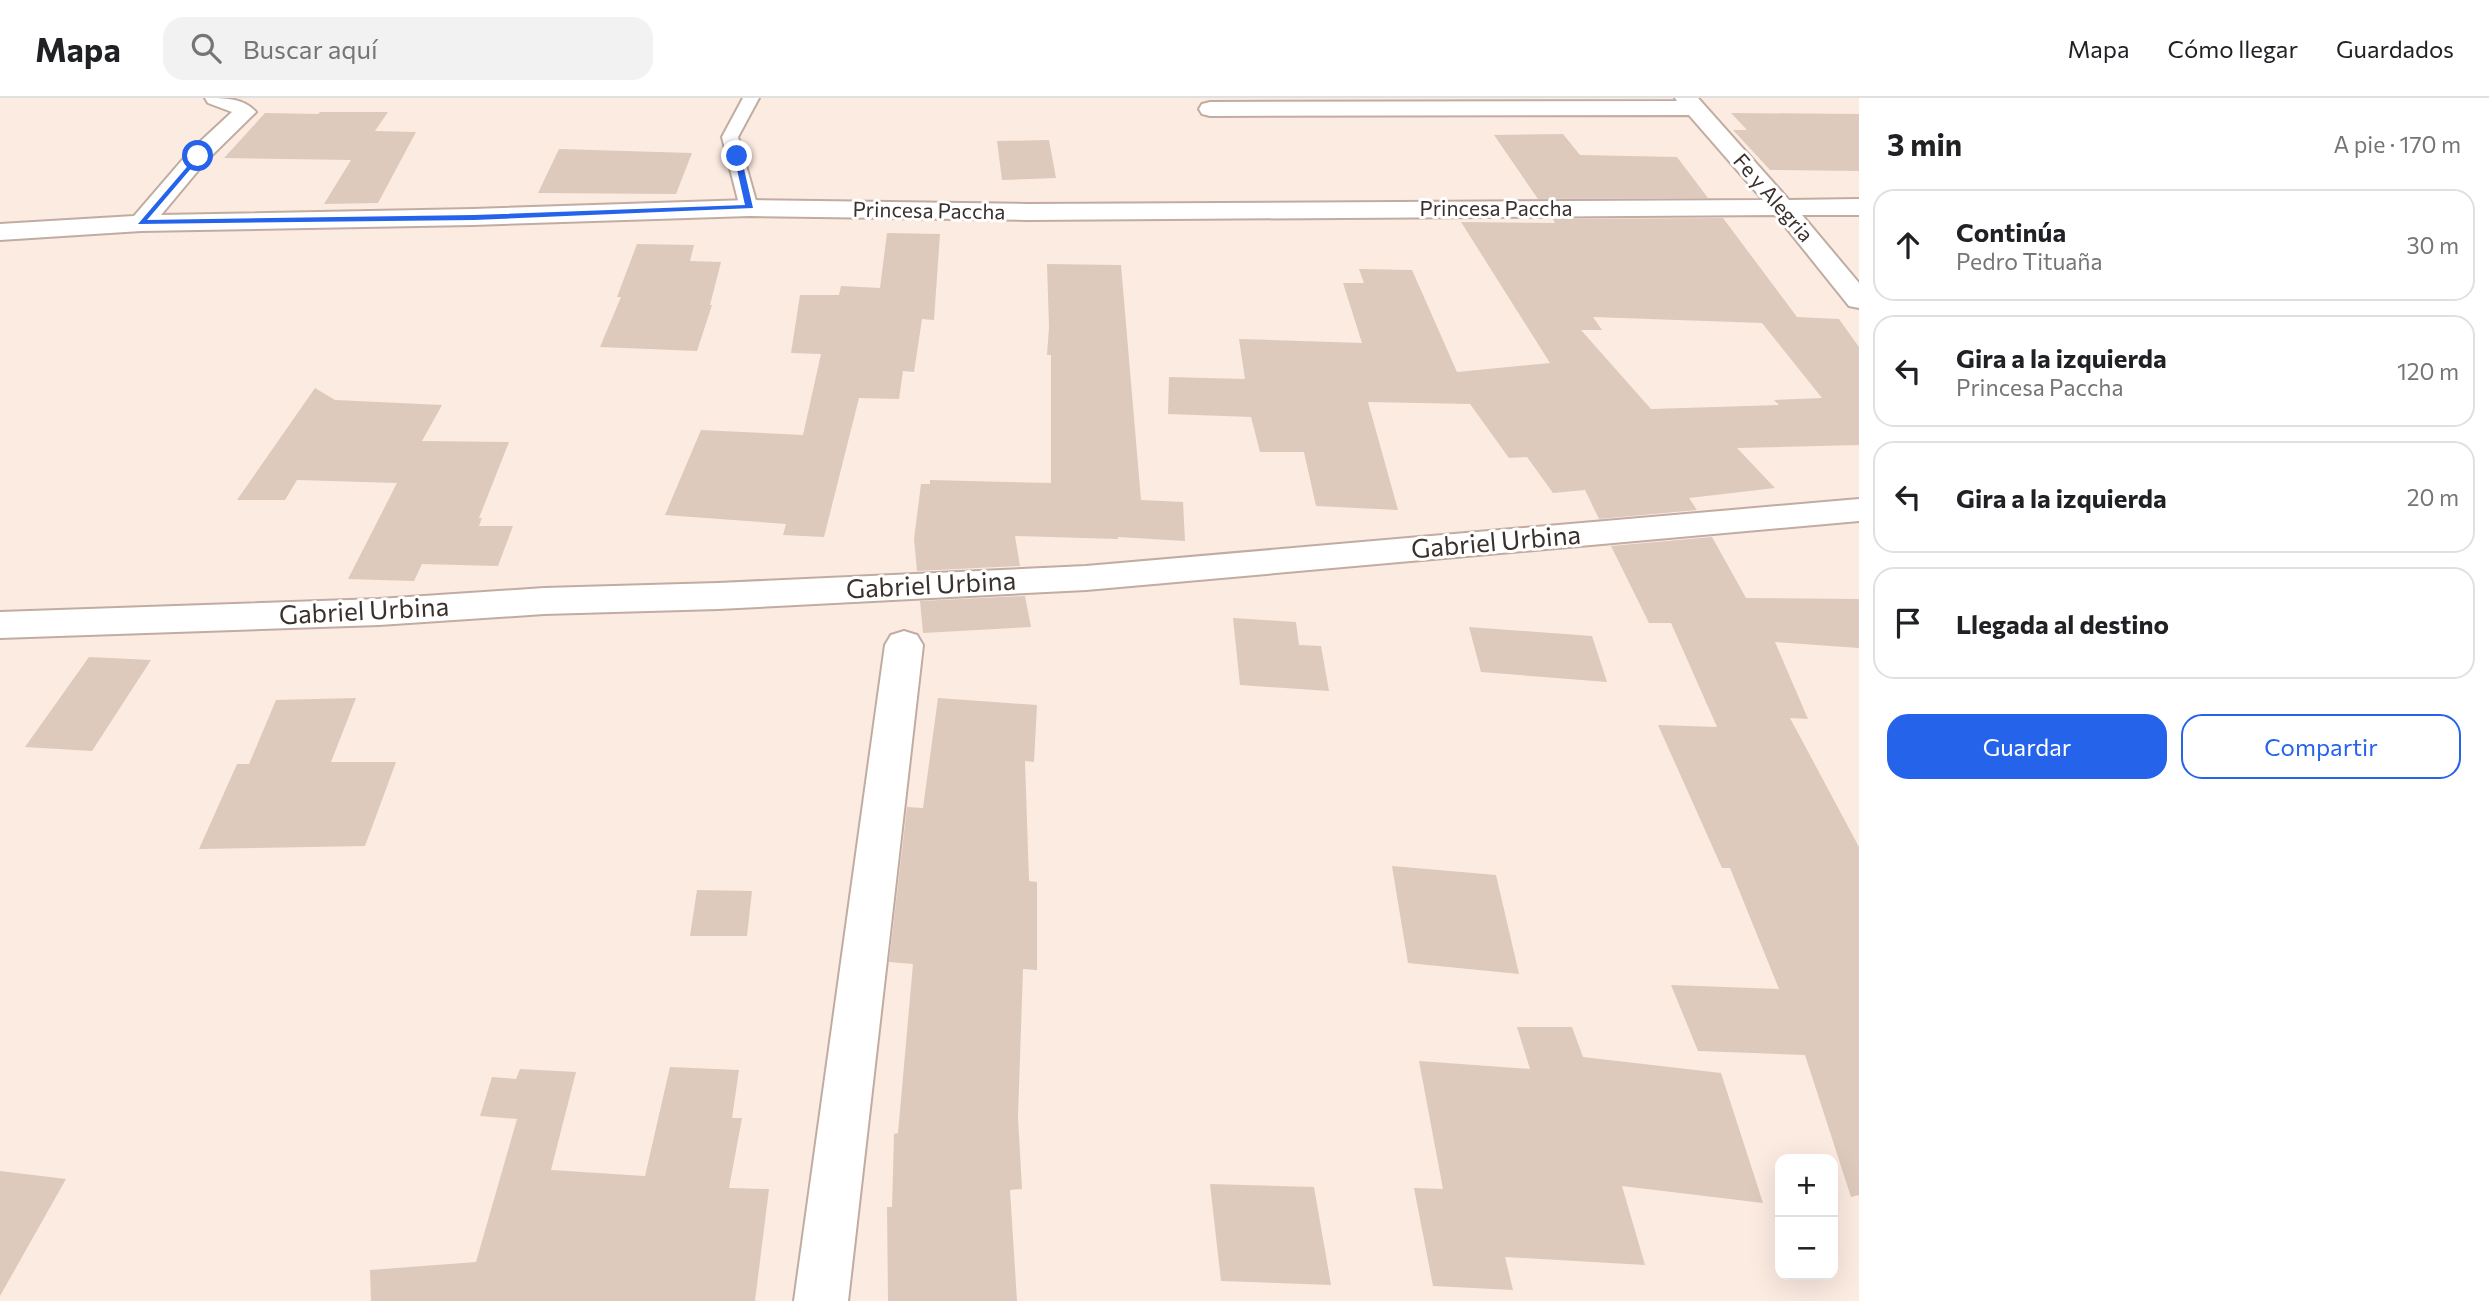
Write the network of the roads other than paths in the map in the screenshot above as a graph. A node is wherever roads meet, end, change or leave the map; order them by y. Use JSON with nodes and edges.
{"nodes":[{"id":1,"x":216,"y":98,"type":"edge"},
{"id":2,"x":751,"y":98,"type":"edge"},
{"id":3,"x":1690,"y":103,"type":"edge"},
{"id":4,"x":1210,"y":109,"type":"dead end"},
{"id":5,"x":1859,"y":207,"type":"edge"},
{"id":6,"x":749,"y":208,"type":"junction"},
{"id":7,"x":1783,"y":208,"type":"junction"},
{"id":8,"x":141,"y":222,"type":"junction"},
{"id":9,"x":0,"y":232,"type":"edge"},
{"id":10,"x":1859,"y":300,"type":"edge"},
{"id":11,"x":1859,"y":510,"type":"edge"},
{"id":12,"x":0,"y":625,"type":"edge"},
{"id":13,"x":904,"y":645,"type":"dead end"},
{"id":14,"x":821,"y":1301,"type":"edge"}],
"edges":[{"from":1,"to":8,"type":"street"},
{"from":2,"to":6,"type":"lane"},
{"from":3,"to":4,"type":"street"},
{"from":3,"to":7,"type":"street","name":"Fe y Alegria"},
{"from":5,"to":7,"type":"street","name":"Princesa Paccha"},
{"from":6,"to":7,"type":"street","name":"Princesa Paccha"},
{"from":6,"to":8,"type":"street","name":"Princesa Paccha"},
{"from":7,"to":10,"type":"street","name":"Fe y Alegria"},
{"from":8,"to":9,"type":"street","name":"Princesa Paccha"},
{"from":11,"to":12,"type":"street","name":"Gabriel Urbina"},
{"from":13,"to":14,"type":"street"}]}
